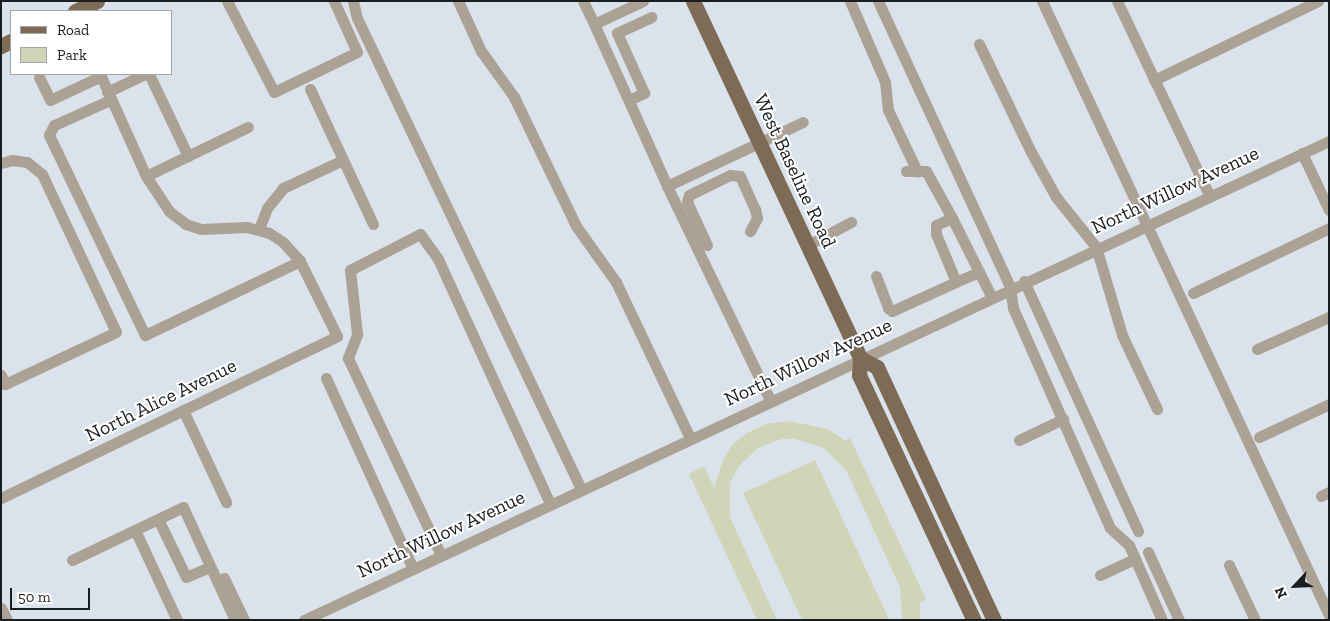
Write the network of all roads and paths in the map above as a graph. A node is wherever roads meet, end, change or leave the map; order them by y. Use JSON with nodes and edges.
{"nodes":[{"id":1,"x":97,"y":1,"type":"edge"},
{"id":2,"x":227,"y":1,"type":"edge"},
{"id":3,"x":334,"y":1,"type":"edge"},
{"id":4,"x":353,"y":1,"type":"edge"},
{"id":5,"x":458,"y":1,"type":"edge"},
{"id":6,"x":583,"y":1,"type":"edge"},
{"id":7,"x":643,"y":1,"type":"edge"},
{"id":8,"x":693,"y":1,"type":"edge"},
{"id":9,"x":850,"y":1,"type":"edge"},
{"id":10,"x":878,"y":1,"type":"edge"},
{"id":11,"x":1042,"y":1,"type":"edge"},
{"id":12,"x":1117,"y":1,"type":"edge"},
{"id":13,"x":1318,"y":1,"type":"edge"},
{"id":14,"x":75,"y":9,"type":"edge"},
{"id":15,"x":651,"y":17,"type":"dead end"},
{"id":16,"x":594,"y":24,"type":"junction"},
{"id":17,"x":979,"y":44,"type":"dead end"},
{"id":18,"x":101,"y":75,"type":"edge"},
{"id":19,"x":143,"y":75,"type":"edge"},
{"id":20,"x":149,"y":75,"type":"edge"},
{"id":21,"x":39,"y":77,"type":"dead end"},
{"id":22,"x":1154,"y":80,"type":"junction"},
{"id":23,"x":310,"y":89,"type":"dead end"},
{"id":24,"x":108,"y":96,"type":"junction"},
{"id":25,"x":629,"y":100,"type":"junction"},
{"id":26,"x":803,"y":122,"type":"dead end"},
{"id":27,"x":248,"y":127,"type":"dead end"},
{"id":28,"x":1329,"y":140,"type":"edge"},
{"id":29,"x":760,"y":142,"type":"junction"},
{"id":30,"x":1302,"y":153,"type":"junction"},
{"id":31,"x":188,"y":156,"type":"junction"},
{"id":32,"x":343,"y":160,"type":"junction"},
{"id":33,"x":1,"y":163,"type":"edge"},
{"id":34,"x":146,"y":176,"type":"junction"},
{"id":35,"x":667,"y":186,"type":"junction"},
{"id":36,"x":1209,"y":195,"type":"junction"},
{"id":37,"x":1329,"y":210,"type":"edge"},
{"id":38,"x":952,"y":218,"type":"junction"},
{"id":39,"x":851,"y":222,"type":"dead end"},
{"id":40,"x":373,"y":224,"type":"dead end"},
{"id":41,"x":1146,"y":224,"type":"junction"},
{"id":42,"x":1329,"y":228,"type":"edge"},
{"id":43,"x":259,"y":229,"type":"junction"},
{"id":44,"x":750,"y":231,"type":"dead end"},
{"id":45,"x":708,"y":245,"type":"dead end"},
{"id":46,"x":808,"y":245,"type":"junction"},
{"id":47,"x":1096,"y":247,"type":"junction"},
{"id":48,"x":300,"y":262,"type":"junction"},
{"id":49,"x":979,"y":272,"type":"junction"},
{"id":50,"x":876,"y":276,"type":"dead end"},
{"id":51,"x":1024,"y":281,"type":"junction"},
{"id":52,"x":956,"y":282,"type":"junction"},
{"id":53,"x":1010,"y":287,"type":"junction"},
{"id":54,"x":1193,"y":293,"type":"dead end"},
{"id":55,"x":991,"y":296,"type":"junction"},
{"id":56,"x":1329,"y":317,"type":"edge"},
{"id":57,"x":1257,"y":349,"type":"dead end"},
{"id":58,"x":860,"y":358,"type":"junction"},
{"id":59,"x":1,"y":375,"type":"edge"},
{"id":60,"x":326,"y":378,"type":"dead end"},
{"id":61,"x":770,"y":400,"type":"junction"},
{"id":62,"x":1329,"y":404,"type":"edge"},
{"id":63,"x":1157,"y":409,"type":"dead end"},
{"id":64,"x":183,"y":410,"type":"junction"},
{"id":65,"x":1064,"y":419,"type":"junction"},
{"id":66,"x":1259,"y":437,"type":"dead end"},
{"id":67,"x":690,"y":438,"type":"junction"},
{"id":68,"x":1019,"y":440,"type":"dead end"},
{"id":69,"x":581,"y":489,"type":"junction"},
{"id":70,"x":1,"y":498,"type":"edge"},
{"id":71,"x":226,"y":502,"type":"dead end"},
{"id":72,"x":550,"y":504,"type":"junction"},
{"id":73,"x":191,"y":508,"type":"dead end"},
{"id":74,"x":158,"y":519,"type":"junction"},
{"id":75,"x":135,"y":530,"type":"junction"},
{"id":76,"x":1138,"y":531,"type":"dead end"},
{"id":77,"x":1148,"y":552,"type":"dead end"},
{"id":78,"x":441,"y":555,"type":"junction"},
{"id":79,"x":1135,"y":559,"type":"junction"},
{"id":80,"x":72,"y":560,"type":"dead end"},
{"id":81,"x":1229,"y":565,"type":"dead end"},
{"id":82,"x":210,"y":567,"type":"junction"},
{"id":83,"x":413,"y":568,"type":"junction"},
{"id":84,"x":1100,"y":575,"type":"dead end"},
{"id":85,"x":1,"y":608,"type":"edge"},
{"id":86,"x":1329,"y":615,"type":"edge"},
{"id":87,"x":7,"y":620,"type":"edge"},
{"id":88,"x":177,"y":620,"type":"edge"},
{"id":89,"x":235,"y":620,"type":"edge"},
{"id":90,"x":244,"y":620,"type":"edge"},
{"id":91,"x":304,"y":620,"type":"edge"},
{"id":92,"x":974,"y":620,"type":"edge"},
{"id":93,"x":994,"y":620,"type":"edge"},
{"id":94,"x":1162,"y":620,"type":"edge"},
{"id":95,"x":1179,"y":620,"type":"edge"},
{"id":96,"x":1255,"y":620,"type":"edge"}],
"edges":[{"from":1,"to":14,"type":"main road"},
{"from":2,"to":3,"type":"street"},
{"from":4,"to":69,"type":"street"},
{"from":5,"to":67,"type":"street"},
{"from":6,"to":16,"type":"street"},
{"from":7,"to":16,"type":"street"},
{"from":8,"to":29,"type":"main road","name":"West Baseline Road"},
{"from":9,"to":38,"type":"street"},
{"from":10,"to":53,"type":"street"},
{"from":11,"to":41,"type":"street"},
{"from":12,"to":22,"type":"street"},
{"from":13,"to":22,"type":"street"},
{"from":15,"to":25,"type":"street"},
{"from":16,"to":25,"type":"street"},
{"from":17,"to":47,"type":"street"},
{"from":18,"to":21,"type":"street"},
{"from":18,"to":24,"type":"street"},
{"from":19,"to":24,"type":"street"},
{"from":20,"to":31,"type":"street"},
{"from":22,"to":36,"type":"street"},
{"from":23,"to":32,"type":"street"},
{"from":24,"to":34,"type":"street"},
{"from":24,"to":48,"type":"street"},
{"from":25,"to":35,"type":"street"},
{"from":26,"to":29,"type":"street"},
{"from":27,"to":31,"type":"street"},
{"from":28,"to":30,"type":"street","name":"North Willow Avenue"},
{"from":29,"to":35,"type":"street"},
{"from":29,"to":46,"type":"main road","name":"West Baseline Road"},
{"from":30,"to":36,"type":"street","name":"North Willow Avenue"},
{"from":30,"to":37,"type":"street"},
{"from":31,"to":34,"type":"street"},
{"from":32,"to":40,"type":"street"},
{"from":32,"to":43,"type":"street"},
{"from":33,"to":59,"type":"street"},
{"from":34,"to":43,"type":"street"},
{"from":35,"to":61,"type":"street"},
{"from":36,"to":41,"type":"street","name":"North Willow Avenue"},
{"from":38,"to":49,"type":"street"},
{"from":38,"to":52,"type":"street"},
{"from":39,"to":46,"type":"street"},
{"from":41,"to":47,"type":"street","name":"North Willow Avenue"},
{"from":41,"to":86,"type":"street"},
{"from":42,"to":54,"type":"street"},
{"from":43,"to":48,"type":"street"},
{"from":44,"to":45,"type":"street"},
{"from":46,"to":58,"type":"main road","name":"West Baseline Road"},
{"from":47,"to":51,"type":"street","name":"North Willow Avenue"},
{"from":47,"to":63,"type":"street"},
{"from":48,"to":64,"type":"street","name":"North Alice Avenue"},
{"from":49,"to":52,"type":"street"},
{"from":49,"to":55,"type":"street"},
{"from":50,"to":52,"type":"street"},
{"from":51,"to":53,"type":"street","name":"North Willow Avenue"},
{"from":51,"to":76,"type":"street"},
{"from":53,"to":55,"type":"street","name":"North Willow Avenue"},
{"from":53,"to":65,"type":"street"},
{"from":55,"to":58,"type":"street","name":"North Willow Avenue"},
{"from":56,"to":57,"type":"street"},
{"from":58,"to":61,"type":"street","name":"North Willow Avenue"},
{"from":58,"to":92,"type":"main road","name":"West Baseline Road"},
{"from":58,"to":93,"type":"main road","name":"West Baseline Road"},
{"from":60,"to":83,"type":"street"},
{"from":61,"to":67,"type":"street","name":"North Willow Avenue"},
{"from":62,"to":66,"type":"street"},
{"from":64,"to":70,"type":"street","name":"North Alice Avenue"},
{"from":64,"to":71,"type":"street"},
{"from":65,"to":68,"type":"street"},
{"from":65,"to":79,"type":"street"},
{"from":67,"to":69,"type":"street","name":"North Willow Avenue"},
{"from":69,"to":72,"type":"street","name":"North Willow Avenue"},
{"from":72,"to":78,"type":"street","name":"North Willow Avenue"},
{"from":72,"to":78,"type":"street"},
{"from":73,"to":90,"type":"street"},
{"from":74,"to":75,"type":"street"},
{"from":74,"to":82,"type":"street"},
{"from":74,"to":82,"type":"street"},
{"from":75,"to":80,"type":"street"},
{"from":75,"to":88,"type":"street"},
{"from":77,"to":95,"type":"street"},
{"from":78,"to":83,"type":"street","name":"North Willow Avenue"},
{"from":79,"to":84,"type":"street"},
{"from":79,"to":94,"type":"street"},
{"from":81,"to":96,"type":"street"},
{"from":82,"to":89,"type":"street"},
{"from":83,"to":91,"type":"street","name":"North Willow Avenue"},
{"from":85,"to":87,"type":"street"}]}
